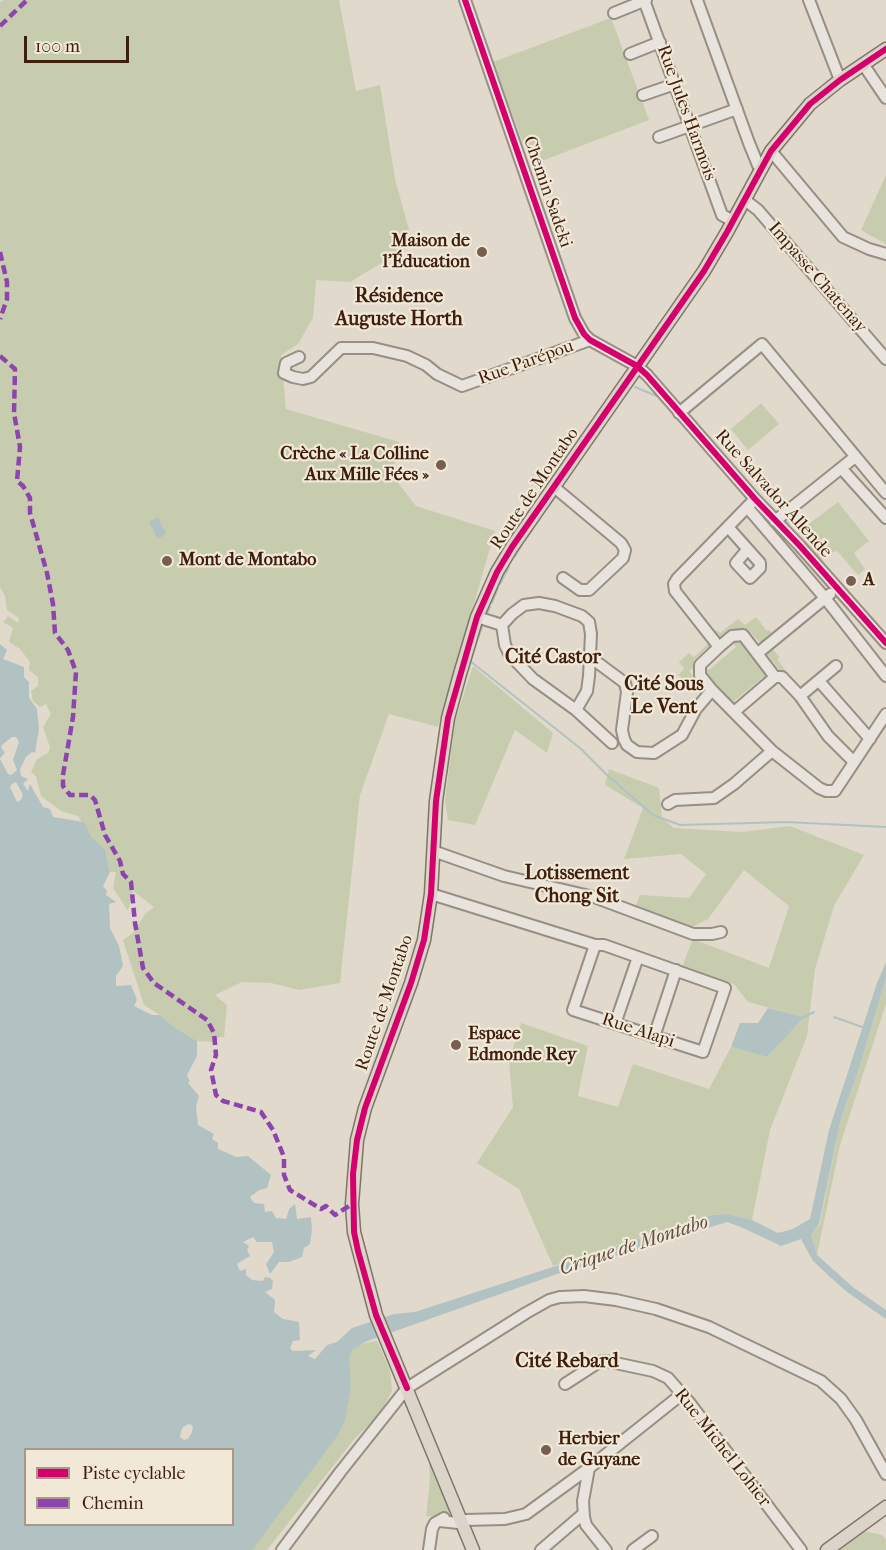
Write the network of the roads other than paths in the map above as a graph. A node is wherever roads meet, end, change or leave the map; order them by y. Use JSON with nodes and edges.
{"nodes":[{"id":1,"x":465,"y":0,"type":"edge"},
{"id":2,"x":645,"y":0,"type":"edge"},
{"id":3,"x":697,"y":0,"type":"edge"},
{"id":4,"x":809,"y":0,"type":"edge"},
{"id":5,"x":614,"y":13,"type":"dead end"},
{"id":6,"x":660,"y":42,"type":"junction"},
{"id":7,"x":886,"y":49,"type":"edge"},
{"id":8,"x":630,"y":54,"type":"dead end"},
{"id":9,"x":863,"y":64,"type":"junction"},
{"id":10,"x":840,"y":80,"type":"junction"},
{"id":11,"x":675,"y":84,"type":"junction"},
{"id":12,"x":643,"y":95,"type":"dead end"},
{"id":13,"x":886,"y":98,"type":"edge"},
{"id":14,"x":737,"y":109,"type":"junction"},
{"id":15,"x":690,"y":125,"type":"junction"},
{"id":16,"x":659,"y":137,"type":"dead end"},
{"id":17,"x":771,"y":151,"type":"junction"},
{"id":18,"x":762,"y":168,"type":"junction"},
{"id":19,"x":745,"y":200,"type":"junction"},
{"id":20,"x":733,"y":221,"type":"junction"},
{"id":21,"x":886,"y":254,"type":"edge"},
{"id":22,"x":590,"y":340,"type":"junction"},
{"id":23,"x":299,"y":357,"type":"dead end"},
{"id":24,"x":886,"y":359,"type":"edge"},
{"id":25,"x":638,"y":366,"type":"junction"},
{"id":26,"x":679,"y":412,"type":"junction"},
{"id":27,"x":855,"y":457,"type":"junction"},
{"id":28,"x":842,"y":468,"type":"junction"},
{"id":29,"x":554,"y":487,"type":"junction"},
{"id":30,"x":886,"y":493,"type":"edge"},
{"id":31,"x":751,"y":503,"type":"junction"},
{"id":32,"x":886,"y":518,"type":"edge"},
{"id":33,"x":775,"y":520,"type":"junction"},
{"id":34,"x":728,"y":527,"type":"junction"},
{"id":35,"x":747,"y":550,"type":"dead end"},
{"id":36,"x":563,"y":578,"type":"dead end"},
{"id":37,"x":837,"y":588,"type":"junction"},
{"id":38,"x":825,"y":598,"type":"junction"},
{"id":39,"x":477,"y":617,"type":"junction"},
{"id":40,"x":502,"y":625,"type":"junction"},
{"id":41,"x":886,"y":644,"type":"edge"},
{"id":42,"x":719,"y":647,"type":"junction"},
{"id":43,"x":758,"y":653,"type":"junction"},
{"id":44,"x":590,"y":657,"type":"junction"},
{"id":45,"x":836,"y":666,"type":"dead end"},
{"id":46,"x":886,"y":676,"type":"edge"},
{"id":47,"x":775,"y":677,"type":"junction"},
{"id":48,"x":819,"y":681,"type":"junction"},
{"id":49,"x":712,"y":690,"type":"junction"},
{"id":50,"x":800,"y":696,"type":"junction"},
{"id":51,"x":576,"y":710,"type":"junction"},
{"id":52,"x":734,"y":712,"type":"junction"},
{"id":53,"x":886,"y":714,"type":"edge"},
{"id":54,"x":870,"y":739,"type":"junction"},
{"id":55,"x":612,"y":743,"type":"dead end"},
{"id":56,"x":772,"y":751,"type":"junction"},
{"id":57,"x":854,"y":762,"type":"junction"},
{"id":58,"x":668,"y":804,"type":"dead end"},
{"id":59,"x":433,"y":851,"type":"junction"},
{"id":60,"x":430,"y":894,"type":"junction"},
{"id":61,"x":721,"y":932,"type":"dead end"},
{"id":62,"x":600,"y":945,"type":"junction"},
{"id":63,"x":638,"y":957,"type":"junction"},
{"id":64,"x":676,"y":970,"type":"junction"},
{"id":65,"x":615,"y":1024,"type":"junction"},
{"id":66,"x":654,"y":1037,"type":"junction"},
{"id":67,"x":565,"y":1384,"type":"dead end"},
{"id":68,"x":407,"y":1388,"type":"junction"},
{"id":69,"x":682,"y":1394,"type":"junction"},
{"id":70,"x":589,"y":1468,"type":"junction"},
{"id":71,"x":886,"y":1472,"type":"edge"},
{"id":72,"x":884,"y":1506,"type":"edge"},
{"id":73,"x":456,"y":1507,"type":"junction"},
{"id":74,"x":583,"y":1514,"type":"junction"},
{"id":75,"x":440,"y":1521,"type":"junction"},
{"id":76,"x":462,"y":1522,"type":"junction"},
{"id":77,"x":652,"y":1536,"type":"dead end"},
{"id":78,"x":282,"y":1550,"type":"edge"},
{"id":79,"x":429,"y":1550,"type":"edge"},
{"id":80,"x":473,"y":1550,"type":"edge"},
{"id":81,"x":541,"y":1550,"type":"edge"},
{"id":82,"x":606,"y":1550,"type":"edge"},
{"id":83,"x":633,"y":1550,"type":"edge"},
{"id":84,"x":801,"y":1550,"type":"edge"},
{"id":85,"x":826,"y":1550,"type":"edge"}],
"edges":[{"from":1,"to":22,"type":"street","name":"Chemin Sadeki"},
{"from":2,"to":5,"type":"street"},
{"from":2,"to":6,"type":"street","name":"Rue Jules Harmois"},
{"from":3,"to":14,"type":"street"},
{"from":4,"to":10,"type":"street"},
{"from":6,"to":8,"type":"street"},
{"from":6,"to":11,"type":"street","name":"Rue Jules Harmois"},
{"from":7,"to":9,"type":"main road","name":"Route de Montabo"},
{"from":9,"to":10,"type":"main road","name":"Route de Montabo"},
{"from":9,"to":13,"type":"street"},
{"from":10,"to":17,"type":"main road","name":"Route de Montabo"},
{"from":11,"to":12,"type":"street"},
{"from":11,"to":15,"type":"street","name":"Rue Jules Harmois"},
{"from":14,"to":15,"type":"street"},
{"from":14,"to":18,"type":"street"},
{"from":15,"to":16,"type":"street"},
{"from":15,"to":20,"type":"street","name":"Rue Jules Harmois"},
{"from":17,"to":18,"type":"main road","name":"Route de Montabo"},
{"from":17,"to":21,"type":"street"},
{"from":18,"to":19,"type":"main road","name":"Route de Montabo"},
{"from":19,"to":20,"type":"main road","name":"Route de Montabo"},
{"from":19,"to":24,"type":"street","name":"Impasse Chatenay"},
{"from":20,"to":25,"type":"main road","name":"Route de Montabo"},
{"from":22,"to":23,"type":"street","name":"Rue Parépou"},
{"from":22,"to":25,"type":"street","name":"Chemin Sadeki"},
{"from":25,"to":26,"type":"street","name":"Rue Salvador Allende"},
{"from":25,"to":29,"type":"main road","name":"Route de Montabo"},
{"from":26,"to":27,"type":"street"},
{"from":26,"to":31,"type":"street","name":"Rue Salvador Allende"},
{"from":27,"to":28,"type":"street"},
{"from":27,"to":30,"type":"street"},
{"from":28,"to":32,"type":"street"},
{"from":28,"to":33,"type":"street"},
{"from":29,"to":36,"type":"street"},
{"from":29,"to":39,"type":"main road","name":"Route de Montabo"},
{"from":31,"to":33,"type":"street","name":"Rue Salvador Allende"},
{"from":31,"to":34,"type":"street"},
{"from":31,"to":38,"type":"street"},
{"from":33,"to":37,"type":"street","name":"Rue Salvador Allende"},
{"from":34,"to":35,"type":"street"},
{"from":34,"to":42,"type":"street"},
{"from":37,"to":38,"type":"street"},
{"from":37,"to":41,"type":"street","name":"Rue Salvador Allende"},
{"from":38,"to":43,"type":"street"},
{"from":38,"to":46,"type":"street"},
{"from":39,"to":40,"type":"street"},
{"from":39,"to":59,"type":"main road","name":"Route de Montabo"},
{"from":40,"to":44,"type":"street"},
{"from":40,"to":51,"type":"street"},
{"from":42,"to":43,"type":"street"},
{"from":42,"to":49,"type":"street"},
{"from":43,"to":47,"type":"street"},
{"from":44,"to":49,"type":"street"},
{"from":44,"to":51,"type":"street"},
{"from":45,"to":48,"type":"street"},
{"from":47,"to":50,"type":"street"},
{"from":47,"to":52,"type":"street"},
{"from":48,"to":50,"type":"street"},
{"from":48,"to":54,"type":"street"},
{"from":49,"to":52,"type":"street"},
{"from":50,"to":57,"type":"street"},
{"from":51,"to":55,"type":"street"},
{"from":52,"to":56,"type":"street"},
{"from":53,"to":54,"type":"street"},
{"from":54,"to":57,"type":"street"},
{"from":56,"to":57,"type":"street"},
{"from":56,"to":58,"type":"street"},
{"from":59,"to":60,"type":"main road","name":"Route de Montabo"},
{"from":59,"to":61,"type":"street"},
{"from":60,"to":62,"type":"street"},
{"from":60,"to":68,"type":"main road","name":"Route de Montabo"},
{"from":62,"to":63,"type":"street"},
{"from":62,"to":65,"type":"street","name":"Rue Alapi"},
{"from":63,"to":64,"type":"street"},
{"from":63,"to":65,"type":"street"},
{"from":64,"to":66,"type":"street"},
{"from":64,"to":66,"type":"street","name":"Rue Alapi"},
{"from":65,"to":66,"type":"street","name":"Rue Alapi"},
{"from":67,"to":69,"type":"street","name":"Rue Michel Lohier"},
{"from":68,"to":71,"type":"street"},
{"from":68,"to":73,"type":"main road"},
{"from":68,"to":78,"type":"street"},
{"from":69,"to":70,"type":"street"},
{"from":69,"to":84,"type":"street","name":"Rue Michel Lohier"},
{"from":70,"to":74,"type":"street"},
{"from":70,"to":76,"type":"street"},
{"from":72,"to":85,"type":"main road"},
{"from":73,"to":75,"type":"street"},
{"from":73,"to":76,"type":"main road"},
{"from":74,"to":81,"type":"street"},
{"from":74,"to":82,"type":"street"},
{"from":75,"to":76,"type":"street"},
{"from":75,"to":79,"type":"street"},
{"from":76,"to":80,"type":"main road"},
{"from":77,"to":83,"type":"street"}]}
